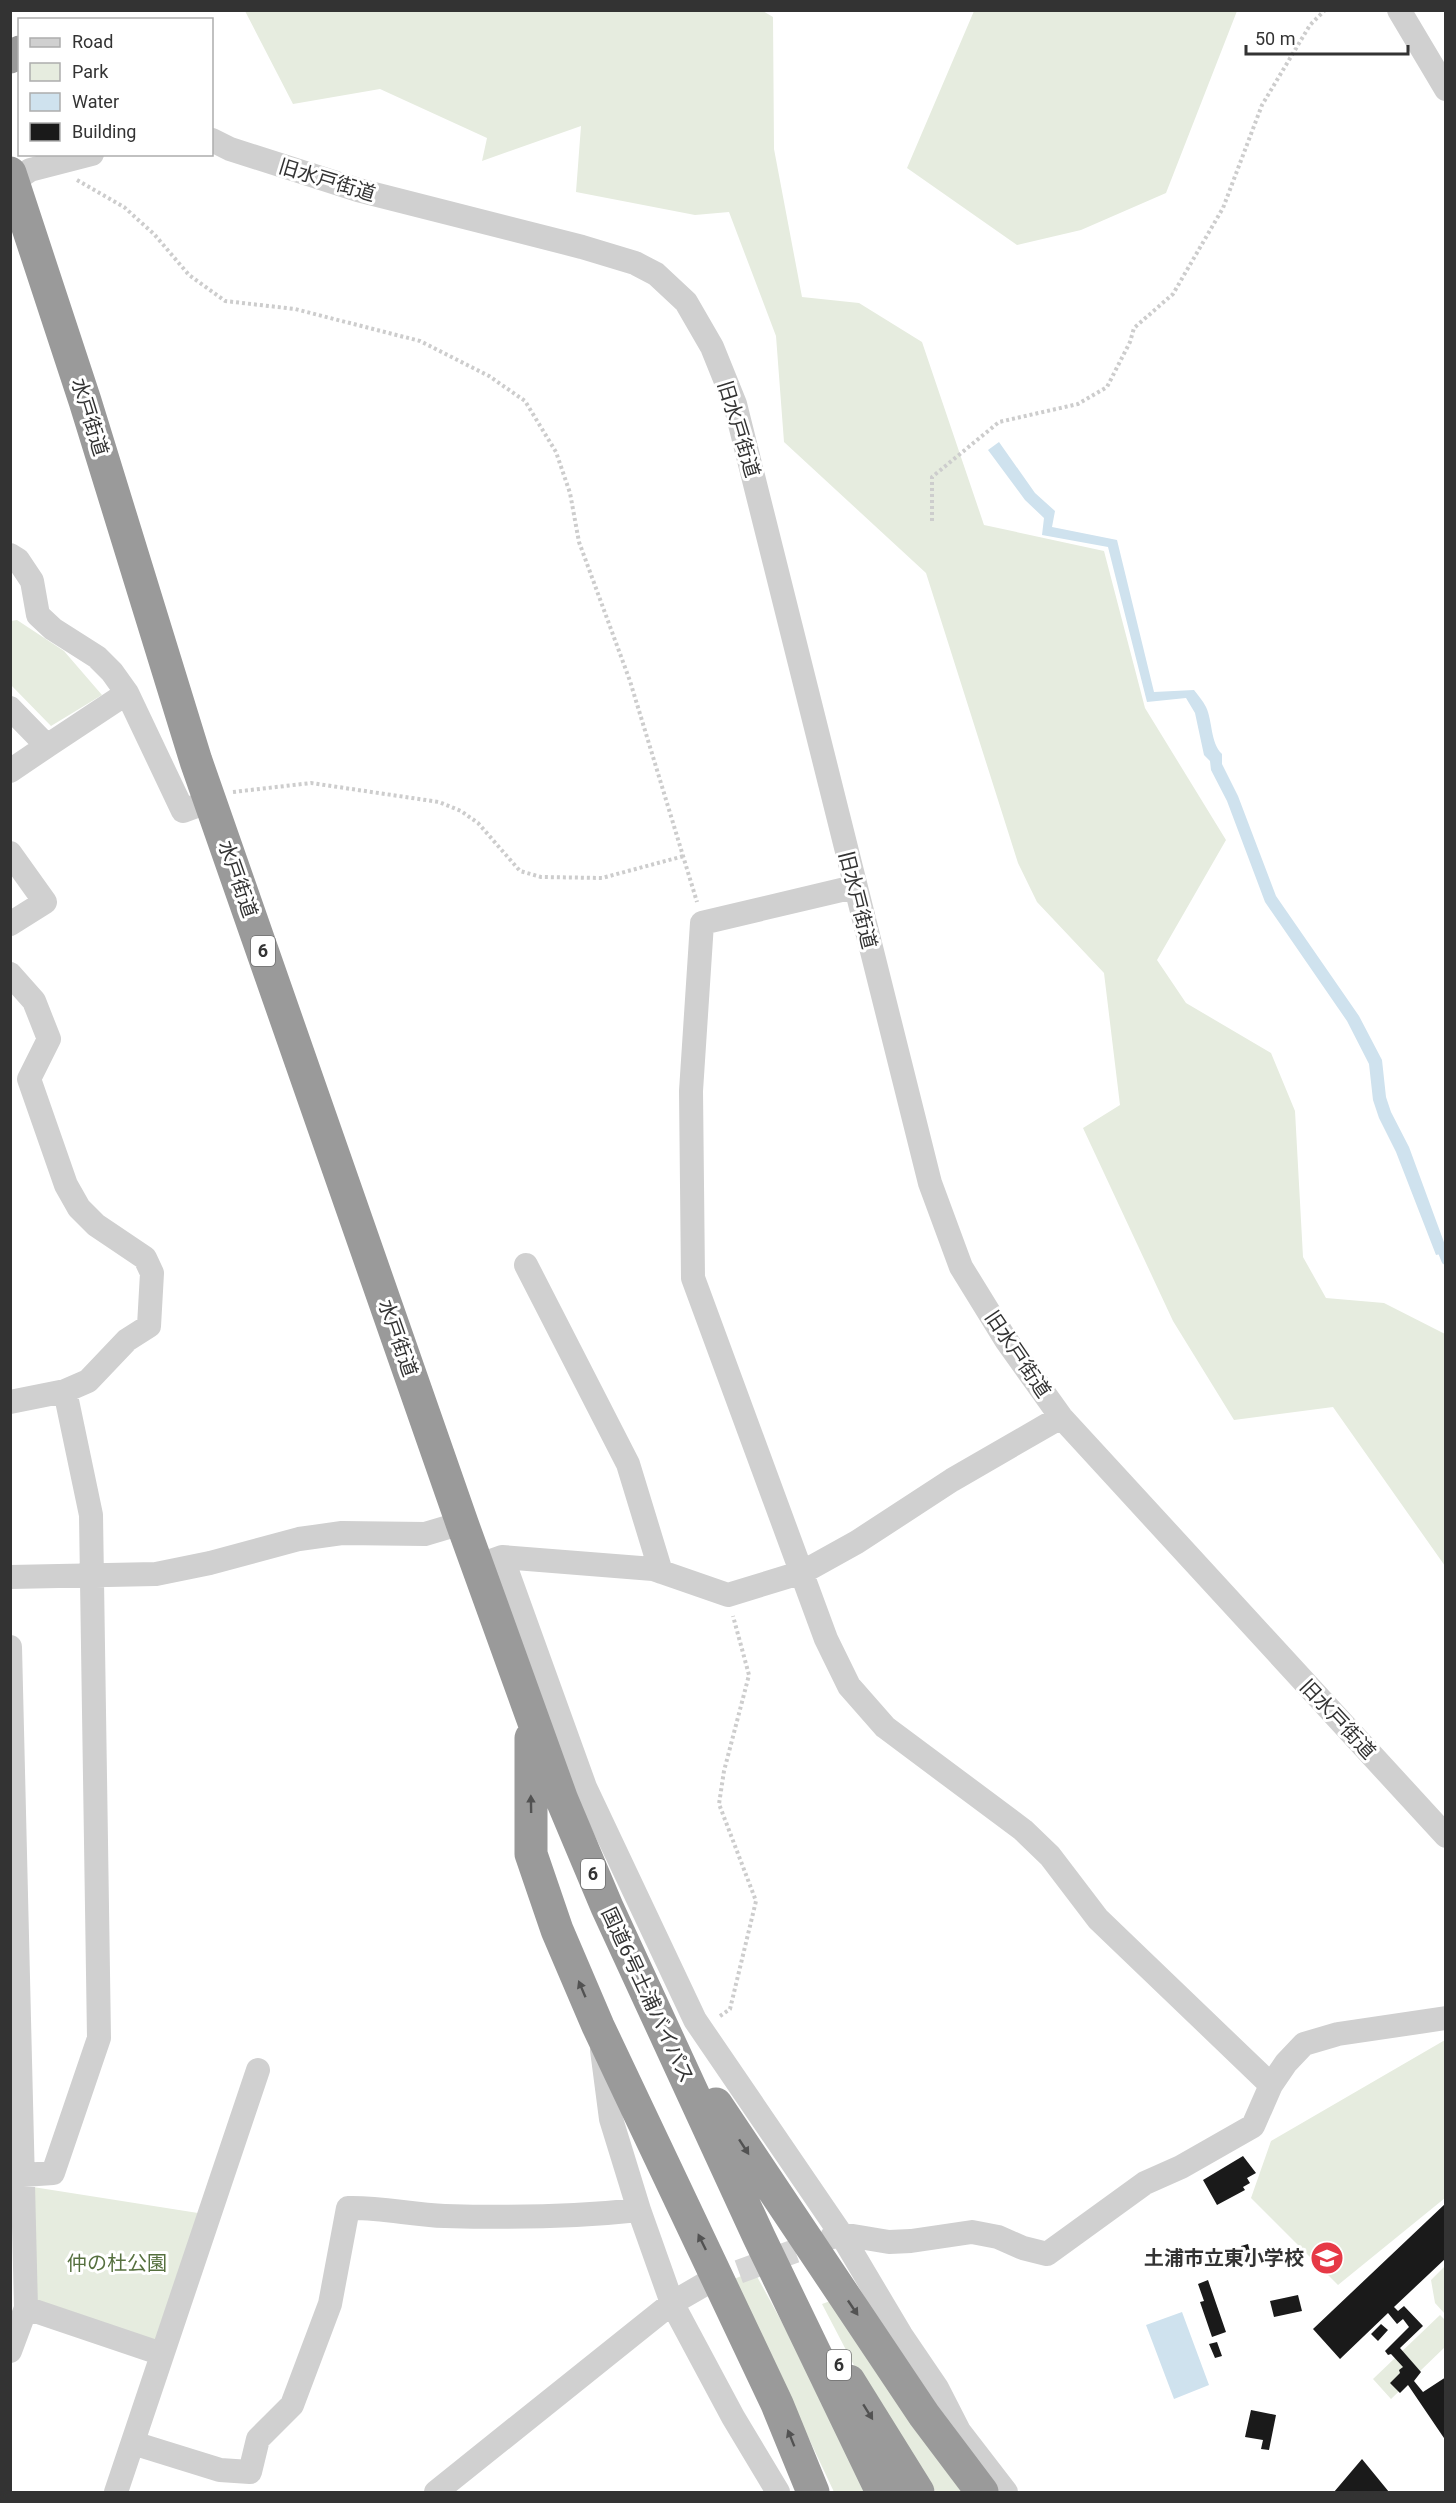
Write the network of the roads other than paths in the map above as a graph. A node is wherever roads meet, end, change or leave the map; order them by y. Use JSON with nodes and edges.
{"nodes":[{"id":1,"x":1400,"y":10,"type":"edge"},
{"id":2,"x":1446,"y":89,"type":"edge"},
{"id":3,"x":213,"y":140,"type":"edge"},
{"id":4,"x":85,"y":156,"type":"edge"},
{"id":5,"x":19,"y":176,"type":"edge"},
{"id":6,"x":10,"y":555,"type":"edge"},
{"id":7,"x":127,"y":693,"type":"junction"},
{"id":8,"x":10,"y":708,"type":"edge"},
{"id":9,"x":47,"y":746,"type":"junction"},
{"id":10,"x":10,"y":771,"type":"edge"},
{"id":11,"x":210,"y":801,"type":"junction"},
{"id":12,"x":10,"y":853,"type":"edge"},
{"id":13,"x":854,"y":887,"type":"junction"},
{"id":14,"x":10,"y":924,"type":"edge"},
{"id":15,"x":10,"y":974,"type":"edge"},
{"id":16,"x":526,"y":1265,"type":"dead end"},
{"id":17,"x":65,"y":1391,"type":"junction"},
{"id":18,"x":10,"y":1402,"type":"edge"},
{"id":19,"x":1061,"y":1417,"type":"junction"},
{"id":20,"x":462,"y":1523,"type":"junction"},
{"id":21,"x":490,"y":1562,"type":"junction"},
{"id":22,"x":661,"y":1572,"type":"junction"},
{"id":23,"x":803,"y":1572,"type":"junction"},
{"id":24,"x":92,"y":1576,"type":"junction"},
{"id":25,"x":10,"y":1577,"type":"edge"},
{"id":26,"x":10,"y":1647,"type":"edge"},
{"id":27,"x":530,"y":1716,"type":"junction"},
{"id":28,"x":1446,"y":1836,"type":"edge"},
{"id":29,"x":1446,"y":2018,"type":"edge"},
{"id":30,"x":598,"y":2026,"type":"junction"},
{"id":31,"x":663,"y":2029,"type":"junction"},
{"id":32,"x":258,"y":2070,"type":"dead end"},
{"id":33,"x":1271,"y":2085,"type":"junction"},
{"id":34,"x":23,"y":2175,"type":"junction"},
{"id":35,"x":639,"y":2210,"type":"junction"},
{"id":36,"x":759,"y":2237,"type":"junction"},
{"id":37,"x":831,"y":2238,"type":"junction"},
{"id":38,"x":705,"y":2284,"type":"tunnel mouth"},
{"id":39,"x":672,"y":2303,"type":"junction"},
{"id":40,"x":26,"y":2308,"type":"junction"},
{"id":41,"x":10,"y":2351,"type":"edge"},
{"id":42,"x":162,"y":2354,"type":"junction"},
{"id":43,"x":132,"y":2443,"type":"junction"},
{"id":44,"x":116,"y":2493,"type":"edge"},
{"id":45,"x":436,"y":2493,"type":"edge"},
{"id":46,"x":778,"y":2493,"type":"edge"},
{"id":47,"x":813,"y":2493,"type":"edge"},
{"id":48,"x":882,"y":2493,"type":"edge"},
{"id":49,"x":918,"y":2493,"type":"edge"},
{"id":50,"x":982,"y":2493,"type":"edge"},
{"id":51,"x":1005,"y":2493,"type":"edge"}],
"edges":[{"from":1,"to":2,"type":"street"},
{"from":3,"to":13,"type":"street","name":"旧水戸街道"},
{"from":4,"to":5,"type":"street"},
{"from":5,"to":11,"type":"highway","name":"水戸街道","number":"6"},
{"from":6,"to":7,"type":"street"},
{"from":7,"to":9,"type":"street"},
{"from":7,"to":11,"type":"street"},
{"from":8,"to":9,"type":"street"},
{"from":9,"to":10,"type":"street"},
{"from":11,"to":20,"type":"highway","name":"水戸街道","number":"6"},
{"from":12,"to":14,"type":"street"},
{"from":13,"to":19,"type":"street","name":"旧水戸街道"},
{"from":13,"to":23,"type":"street"},
{"from":15,"to":17,"type":"street"},
{"from":16,"to":22,"type":"street"},
{"from":17,"to":18,"type":"street"},
{"from":17,"to":24,"type":"street"},
{"from":19,"to":23,"type":"street"},
{"from":19,"to":28,"type":"street","name":"旧水戸街道"},
{"from":20,"to":21,"type":"highway","name":"水戸街道","number":"6"},
{"from":20,"to":24,"type":"street"},
{"from":21,"to":22,"type":"street"},
{"from":21,"to":27,"type":"highway","name":"水戸街道","number":"6"},
{"from":21,"to":37,"type":"street"},
{"from":22,"to":23,"type":"street"},
{"from":23,"to":33,"type":"street"},
{"from":24,"to":25,"type":"street"},
{"from":24,"to":34,"type":"street"},
{"from":26,"to":34,"type":"street"},
{"from":30,"to":27,"type":"highway","one_way":true},
{"from":27,"to":31,"type":"highway","name":"国道6号土浦バイパス","number":"6"},
{"from":29,"to":33,"type":"street"},
{"from":30,"to":35,"type":"street"},
{"from":47,"to":30,"type":"highway","one_way":true},
{"from":31,"to":36,"type":"highway","name":"国道6号土浦バイパス","number":"6"},
{"from":31,"to":50,"type":"highway","one_way":true},
{"from":32,"to":42,"type":"street"},
{"from":33,"to":37,"type":"street"},
{"from":34,"to":40,"type":"street"},
{"from":35,"to":39,"type":"street"},
{"from":35,"to":43,"type":"street"},
{"from":36,"to":48,"type":"highway","name":"国道6号土浦バイパス","number":"6"},
{"from":36,"to":49,"type":"highway","name":"国道6号土浦バイパス","number":"6","one_way":true},
{"from":37,"to":51,"type":"street"},
{"from":38,"to":39,"type":"street"},
{"from":39,"to":45,"type":"street"},
{"from":39,"to":46,"type":"street"},
{"from":40,"to":41,"type":"street"},
{"from":40,"to":42,"type":"street"},
{"from":42,"to":43,"type":"street"},
{"from":43,"to":44,"type":"street"}]}
